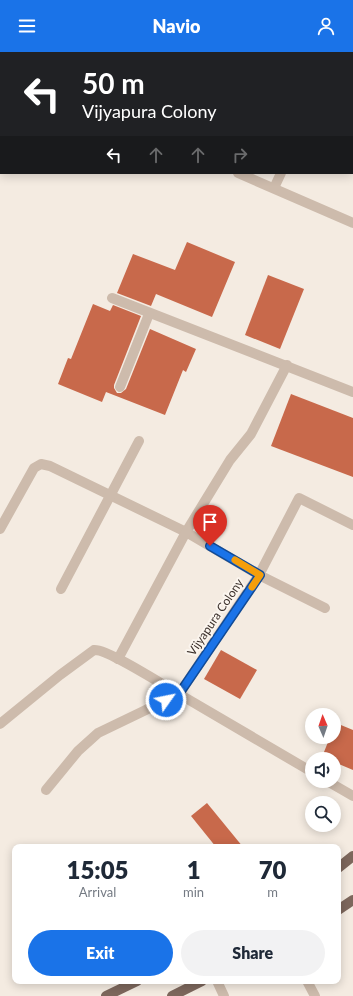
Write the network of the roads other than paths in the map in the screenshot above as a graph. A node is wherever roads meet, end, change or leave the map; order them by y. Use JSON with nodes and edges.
{"nodes":[{"id":1,"x":240,"y":174,"type":"edge"},
{"id":2,"x":281,"y":174,"type":"edge"},
{"id":3,"x":274,"y":188,"type":"junction"},
{"id":4,"x":353,"y":223,"type":"edge"},
{"id":5,"x":112,"y":298,"type":"dead end"},
{"id":6,"x":149,"y":314,"type":"junction"},
{"id":7,"x":287,"y":366,"type":"junction"},
{"id":8,"x":120,"y":387,"type":"dead end"},
{"id":9,"x":353,"y":392,"type":"edge"},
{"id":10,"x":139,"y":441,"type":"dead end"},
{"id":11,"x":110,"y":494,"type":"junction"},
{"id":12,"x":353,"y":525,"type":"edge"},
{"id":13,"x":0,"y":529,"type":"edge"},
{"id":14,"x":186,"y":532,"type":"junction"},
{"id":15,"x":260,"y":575,"type":"junction"},
{"id":16,"x":61,"y":589,"type":"dead end"},
{"id":17,"x":325,"y":608,"type":"dead end"},
{"id":18,"x":118,"y":659,"type":"junction"},
{"id":19,"x":179,"y":694,"type":"junction"},
{"id":20,"x":0,"y":724,"type":"edge"},
{"id":21,"x":305,"y":768,"type":"edge"},
{"id":22,"x":339,"y":788,"type":"edge"},
{"id":23,"x":46,"y":790,"type":"dead end"},
{"id":24,"x":353,"y":796,"type":"edge"},
{"id":25,"x":353,"y":856,"type":"edge"},
{"id":26,"x":341,"y":866,"type":"edge"},
{"id":27,"x":353,"y":900,"type":"edge"},
{"id":28,"x":341,"y":908,"type":"edge"},
{"id":29,"x":131,"y":984,"type":"edge"},
{"id":30,"x":196,"y":984,"type":"edge"},
{"id":31,"x":218,"y":984,"type":"edge"},
{"id":32,"x":308,"y":984,"type":"edge"},
{"id":33,"x":106,"y":996,"type":"edge"},
{"id":34,"x":172,"y":996,"type":"edge"},
{"id":35,"x":224,"y":996,"type":"edge"},
{"id":36,"x":315,"y":996,"type":"edge"}],
"edges":[{"from":1,"to":3,"type":"street"},
{"from":2,"to":3,"type":"street"},
{"from":3,"to":4,"type":"street"},
{"from":5,"to":6,"type":"street"},
{"from":6,"to":7,"type":"street"},
{"from":6,"to":8,"type":"street"},
{"from":7,"to":9,"type":"street"},
{"from":7,"to":14,"type":"street"},
{"from":10,"to":11,"type":"street"},
{"from":11,"to":13,"type":"street","name":"Vijyapura Colony"},
{"from":11,"to":14,"type":"street","name":"Vijyapura Colony"},
{"from":11,"to":16,"type":"street"},
{"from":12,"to":15,"type":"street"},
{"from":14,"to":15,"type":"street","name":"Vijyapura Colony"},
{"from":14,"to":18,"type":"street"},
{"from":15,"to":17,"type":"street"},
{"from":15,"to":19,"type":"street","name":"Vijyapura Colony"},
{"from":18,"to":19,"type":"street"},
{"from":18,"to":20,"type":"street"},
{"from":19,"to":21,"type":"street"},
{"from":19,"to":23,"type":"street"},
{"from":22,"to":24,"type":"street"},
{"from":25,"to":26,"type":"main road"},
{"from":27,"to":28,"type":"main road"},
{"from":29,"to":33,"type":"main road"},
{"from":30,"to":34,"type":"main road"},
{"from":31,"to":35,"type":"street"},
{"from":32,"to":36,"type":"street"}]}
